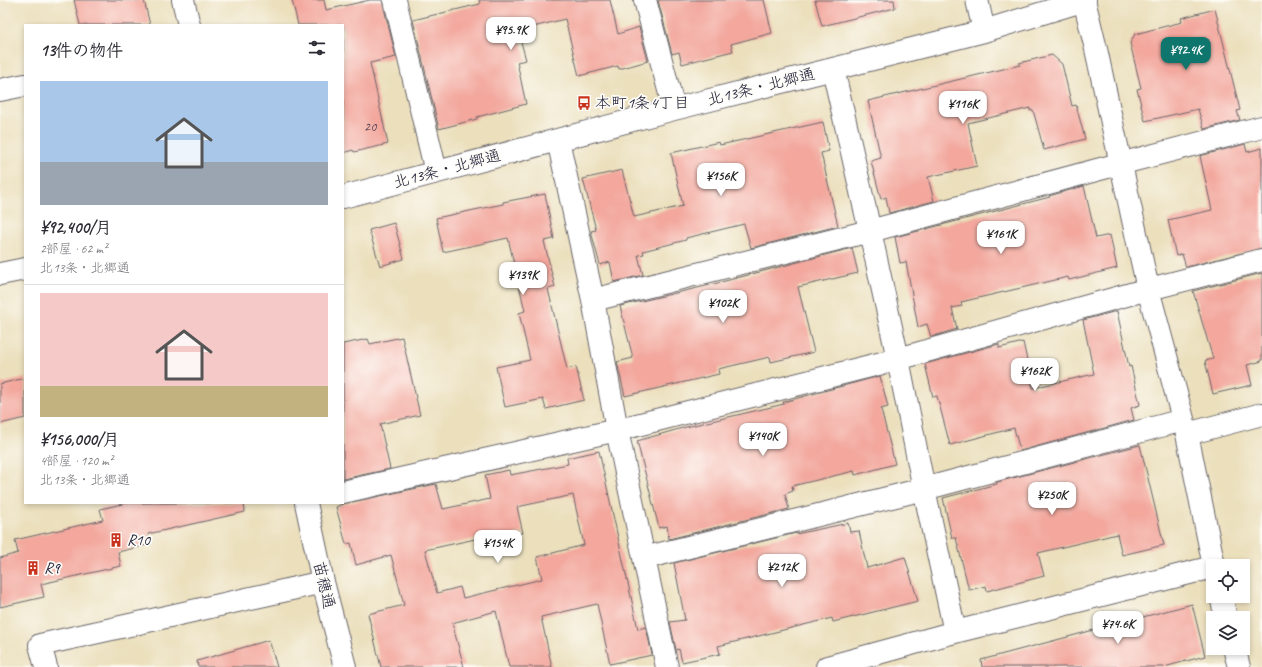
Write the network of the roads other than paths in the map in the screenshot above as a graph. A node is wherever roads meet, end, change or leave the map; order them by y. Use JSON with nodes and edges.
{"nodes":[{"id":1,"x":183,"y":0,"type":"edge"},
{"id":2,"x":395,"y":0,"type":"edge"},
{"id":3,"x":645,"y":0,"type":"edge"},
{"id":4,"x":977,"y":0,"type":"edge"},
{"id":5,"x":1085,"y":0,"type":"edge"},
{"id":6,"x":188,"y":24,"type":"edge"},
{"id":7,"x":984,"y":31,"type":"junction"},
{"id":8,"x":832,"y":68,"type":"junction"},
{"id":9,"x":24,"y":85,"type":"edge"},
{"id":10,"x":0,"y":90,"type":"edge"},
{"id":11,"x":674,"y":109,"type":"junction"},
{"id":12,"x":1262,"y":127,"type":"edge"},
{"id":13,"x":558,"y":140,"type":"junction"},
{"id":14,"x":1121,"y":164,"type":"junction"},
{"id":15,"x":436,"y":172,"type":"junction"},
{"id":16,"x":344,"y":197,"type":"edge"},
{"id":17,"x":870,"y":231,"type":"junction"},
{"id":18,"x":1262,"y":260,"type":"edge"},
{"id":19,"x":24,"y":269,"type":"edge"},
{"id":20,"x":0,"y":274,"type":"edge"},
{"id":21,"x":1148,"y":289,"type":"junction"},
{"id":22,"x":593,"y":300,"type":"junction"},
{"id":23,"x":898,"y":359,"type":"junction"},
{"id":24,"x":1262,"y":414,"type":"edge"},
{"id":25,"x":1185,"y":427,"type":"junction"},
{"id":26,"x":617,"y":430,"type":"junction"},
{"id":27,"x":924,"y":489,"type":"junction"},
{"id":28,"x":344,"y":492,"type":"edge"},
{"id":29,"x":306,"y":504,"type":"edge"},
{"id":30,"x":644,"y":558,"type":"junction"},
{"id":31,"x":1212,"y":559,"type":"edge"},
{"id":32,"x":1206,"y":568,"type":"edge"},
{"id":33,"x":323,"y":582,"type":"junction"},
{"id":34,"x":955,"y":632,"type":"junction"},
{"id":35,"x":1236,"y":655,"type":"edge"},
{"id":36,"x":46,"y":667,"type":"edge"},
{"id":37,"x":345,"y":667,"type":"edge"},
{"id":38,"x":667,"y":667,"type":"edge"},
{"id":39,"x":826,"y":667,"type":"edge"},
{"id":40,"x":1239,"y":667,"type":"edge"}],
"edges":[{"from":1,"to":6,"type":"street"},
{"from":2,"to":15,"type":"street"},
{"from":3,"to":11,"type":"street"},
{"from":4,"to":7,"type":"street"},
{"from":5,"to":7,"type":"street","name":"北13条・北郷通"},
{"from":5,"to":14,"type":"street"},
{"from":7,"to":8,"type":"street","name":"北13条・北郷通"},
{"from":8,"to":11,"type":"street","name":"北13条・北郷通"},
{"from":8,"to":17,"type":"street"},
{"from":9,"to":10,"type":"street"},
{"from":11,"to":13,"type":"street","name":"北13条・北郷通"},
{"from":12,"to":14,"type":"street"},
{"from":13,"to":15,"type":"street","name":"北13条・北郷通"},
{"from":13,"to":22,"type":"street"},
{"from":14,"to":17,"type":"street"},
{"from":14,"to":21,"type":"street"},
{"from":15,"to":16,"type":"street","name":"北13条・北郷通"},
{"from":17,"to":22,"type":"street"},
{"from":17,"to":23,"type":"street"},
{"from":18,"to":21,"type":"street"},
{"from":19,"to":20,"type":"street"},
{"from":21,"to":23,"type":"street"},
{"from":21,"to":25,"type":"street"},
{"from":22,"to":26,"type":"street"},
{"from":23,"to":26,"type":"street"},
{"from":23,"to":27,"type":"street"},
{"from":24,"to":25,"type":"street"},
{"from":25,"to":27,"type":"street"},
{"from":25,"to":31,"type":"street"},
{"from":26,"to":28,"type":"street"},
{"from":26,"to":30,"type":"street"},
{"from":27,"to":30,"type":"street"},
{"from":27,"to":34,"type":"street"},
{"from":29,"to":33,"type":"street","name":"苗穂通"},
{"from":30,"to":38,"type":"street"},
{"from":32,"to":34,"type":"street"},
{"from":33,"to":36,"type":"street"},
{"from":33,"to":37,"type":"street","name":"苗穂通"},
{"from":34,"to":39,"type":"street"},
{"from":35,"to":40,"type":"street"}]}
